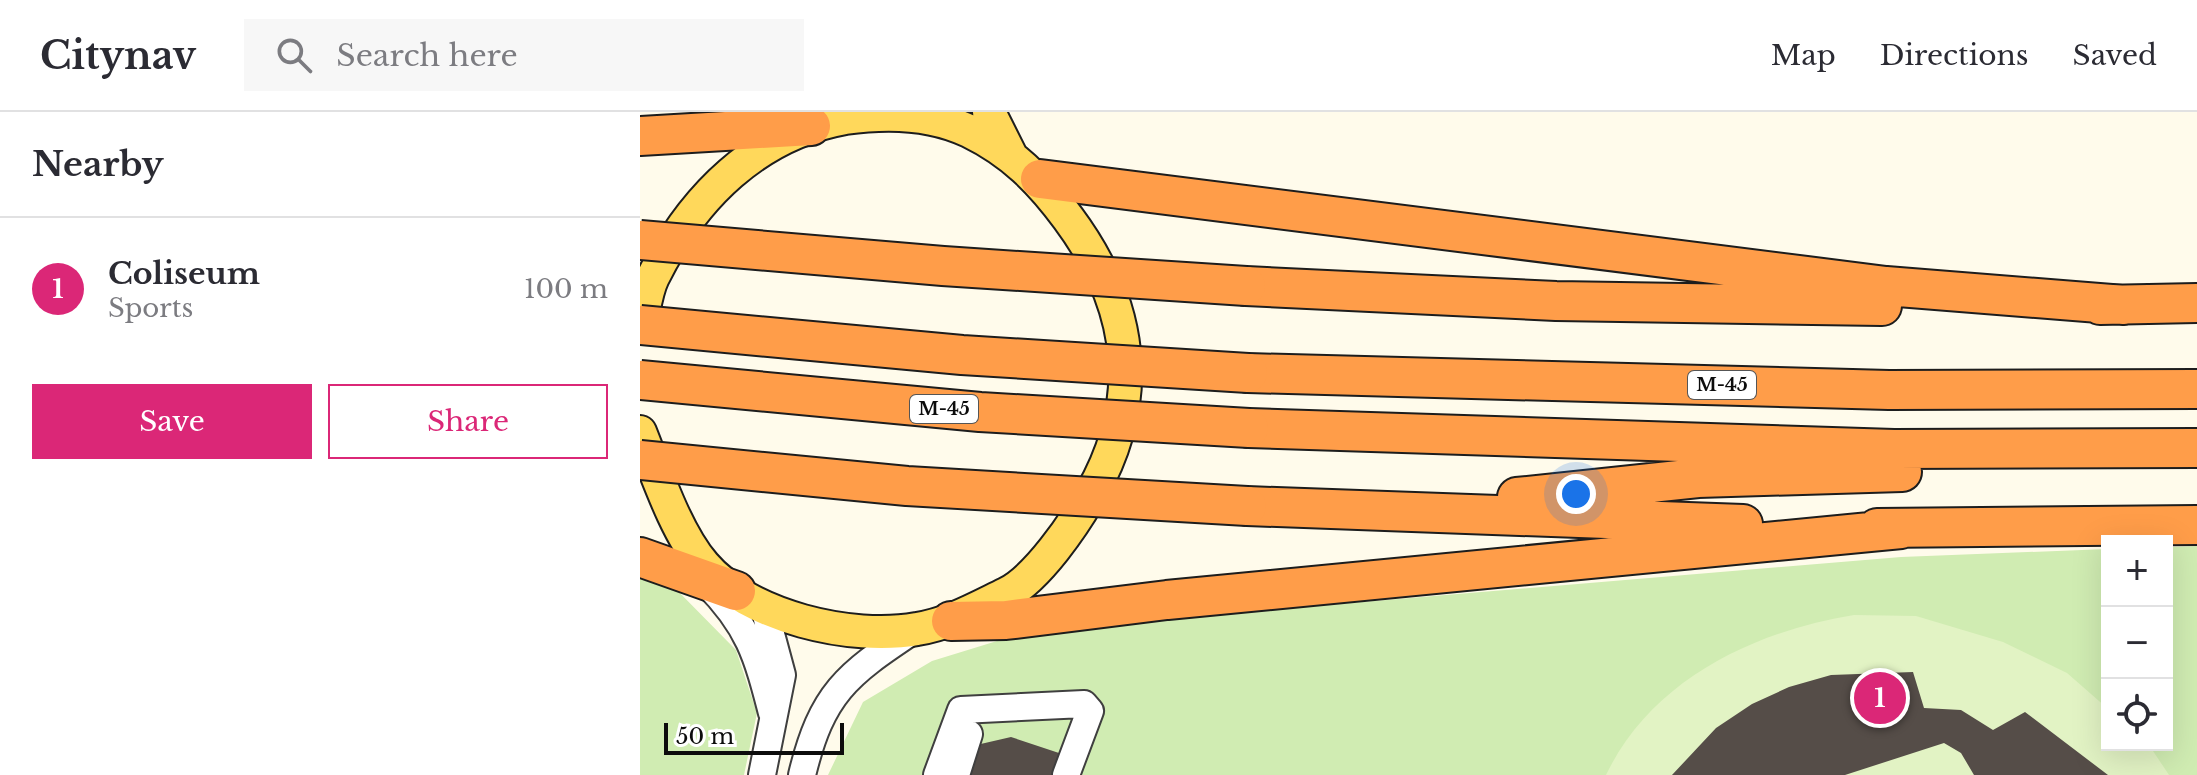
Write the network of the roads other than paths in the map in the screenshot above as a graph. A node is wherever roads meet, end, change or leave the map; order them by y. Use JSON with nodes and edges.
{"nodes":[{"id":1,"x":989,"y":112,"type":"edge"},
{"id":2,"x":827,"y":120,"type":"edge"},
{"id":3,"x":640,"y":136,"type":"edge"},
{"id":4,"x":1025,"y":168,"type":"junction"},
{"id":5,"x":640,"y":240,"type":"edge"},
{"id":6,"x":2197,"y":303,"type":"edge"},
{"id":7,"x":2124,"y":305,"type":"junction"},
{"id":8,"x":640,"y":326,"type":"edge"},
{"id":9,"x":640,"y":380,"type":"edge"},
{"id":10,"x":2197,"y":389,"type":"edge"},
{"id":11,"x":640,"y":432,"type":"edge"},
{"id":12,"x":2197,"y":448,"type":"edge"},
{"id":13,"x":2197,"y":454,"type":"edge"},
{"id":14,"x":640,"y":460,"type":"edge"},
{"id":15,"x":1371,"y":512,"type":"junction"},
{"id":16,"x":2197,"y":525,"type":"edge"},
{"id":17,"x":1901,"y":529,"type":"junction"},
{"id":18,"x":640,"y":557,"type":"edge"},
{"id":19,"x":700,"y":578,"type":"junction"},
{"id":20,"x":750,"y":599,"type":"junction"},
{"id":21,"x":951,"y":621,"type":"junction"},
{"id":22,"x":914,"y":630,"type":"junction"},
{"id":23,"x":977,"y":708,"type":"junction"},
{"id":24,"x":774,"y":721,"type":"junction"},
{"id":25,"x":762,"y":775,"type":"edge"},
{"id":26,"x":802,"y":775,"type":"edge"},
{"id":27,"x":937,"y":775,"type":"edge"},
{"id":28,"x":956,"y":775,"type":"edge"},
{"id":29,"x":1066,"y":775,"type":"edge"}],
"edges":[{"from":1,"to":4,"type":"main road"},
{"from":2,"to":3,"type":"highway"},
{"from":2,"to":4,"type":"main road"},
{"from":2,"to":8,"type":"main road"},
{"from":4,"to":7,"type":"highway"},
{"from":4,"to":21,"type":"main road"},
{"from":5,"to":7,"type":"highway","bridge":true},
{"from":6,"to":7,"type":"highway"},
{"from":8,"to":10,"type":"highway","number":"M-45","bridge":true},
{"from":9,"to":12,"type":"highway","number":"M-45","bridge":true},
{"from":11,"to":20,"type":"main road"},
{"from":13,"to":15,"type":"highway"},
{"from":14,"to":15,"type":"highway","bridge":true},
{"from":15,"to":17,"type":"highway"},
{"from":16,"to":17,"type":"highway"},
{"from":17,"to":21,"type":"highway"},
{"from":18,"to":19,"type":"highway"},
{"from":19,"to":20,"type":"highway"},
{"from":19,"to":24,"type":"street"},
{"from":20,"to":22,"type":"main road"},
{"from":20,"to":24,"type":"street"},
{"from":21,"to":22,"type":"main road"},
{"from":22,"to":26,"type":"street"},
{"from":23,"to":27,"type":"street"},
{"from":23,"to":28,"type":"street"},
{"from":23,"to":29,"type":"street"},
{"from":24,"to":25,"type":"street"}]}
